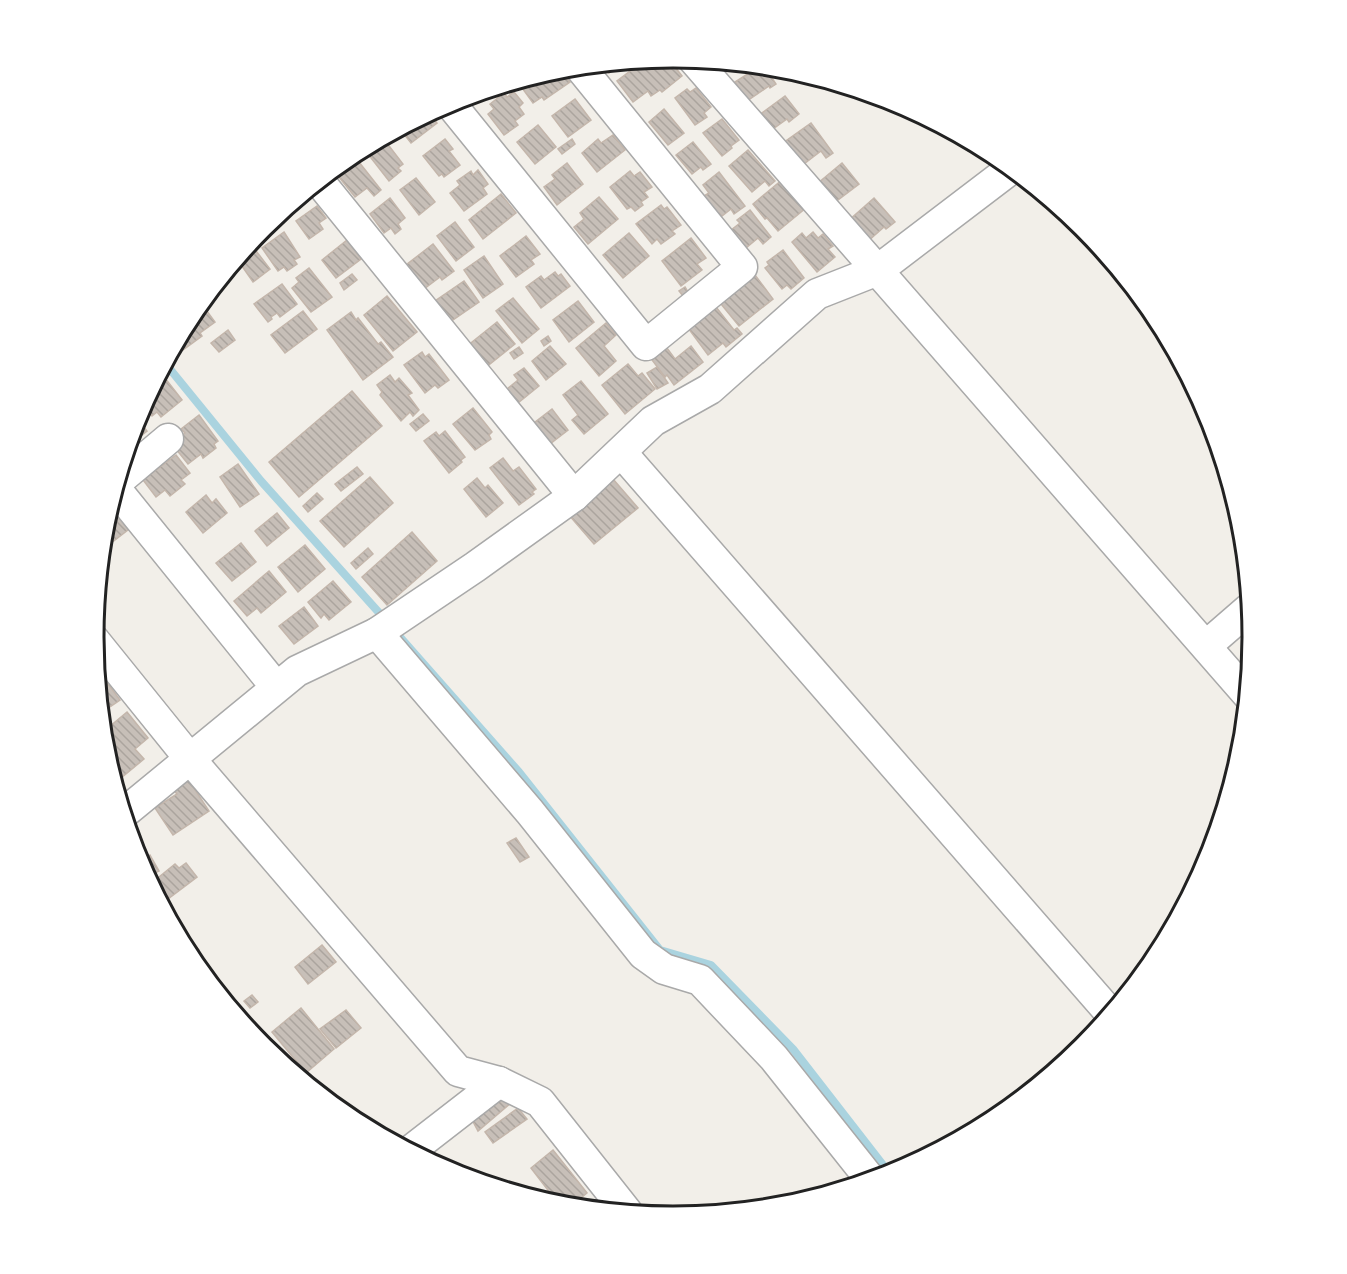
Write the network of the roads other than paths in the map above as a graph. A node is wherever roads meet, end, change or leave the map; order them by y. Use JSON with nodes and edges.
{"nodes":[{"id":1,"x":702,"y":69,"type":"edge"},
{"id":2,"x":586,"y":74,"type":"edge"},
{"id":3,"x":456,"y":111,"type":"edge"},
{"id":4,"x":1005,"y":174,"type":"edge"},
{"id":5,"x":324,"y":188,"type":"edge"},
{"id":6,"x":878,"y":270,"type":"junction"},
{"id":7,"x":168,"y":439,"type":"dead end"},
{"id":8,"x":621,"y":452,"type":"junction"},
{"id":9,"x":128,"y":472,"type":"edge"},
{"id":10,"x":122,"y":495,"type":"edge"},
{"id":11,"x":574,"y":496,"type":"junction"},
{"id":12,"x":1242,"y":614,"type":"edge"},
{"id":13,"x":377,"y":633,"type":"junction"},
{"id":14,"x":1206,"y":646,"type":"junction"},
{"id":15,"x":104,"y":653,"type":"edge"},
{"id":16,"x":276,"y":687,"type":"junction"},
{"id":17,"x":1241,"y":687,"type":"edge"},
{"id":18,"x":190,"y":759,"type":"junction"},
{"id":19,"x":130,"y":808,"type":"edge"},
{"id":20,"x":1106,"y":1008,"type":"edge"},
{"id":21,"x":499,"y":1082,"type":"junction"},
{"id":22,"x":417,"y":1145,"type":"edge"},
{"id":23,"x":866,"y":1173,"type":"edge"},
{"id":24,"x":620,"y":1204,"type":"edge"}],
"edges":[{"from":1,"to":6,"type":"street"},
{"from":2,"to":3,"type":"street"},
{"from":4,"to":6,"type":"street"},
{"from":5,"to":11,"type":"street"},
{"from":6,"to":8,"type":"street"},
{"from":6,"to":14,"type":"street"},
{"from":7,"to":9,"type":"street"},
{"from":8,"to":11,"type":"street"},
{"from":8,"to":20,"type":"street"},
{"from":10,"to":16,"type":"street"},
{"from":11,"to":13,"type":"street"},
{"from":12,"to":14,"type":"street"},
{"from":13,"to":16,"type":"street"},
{"from":13,"to":23,"type":"street"},
{"from":14,"to":17,"type":"street"},
{"from":15,"to":18,"type":"street"},
{"from":16,"to":18,"type":"street"},
{"from":18,"to":19,"type":"street"},
{"from":18,"to":21,"type":"street"},
{"from":21,"to":22,"type":"street"},
{"from":21,"to":24,"type":"street"}]}
